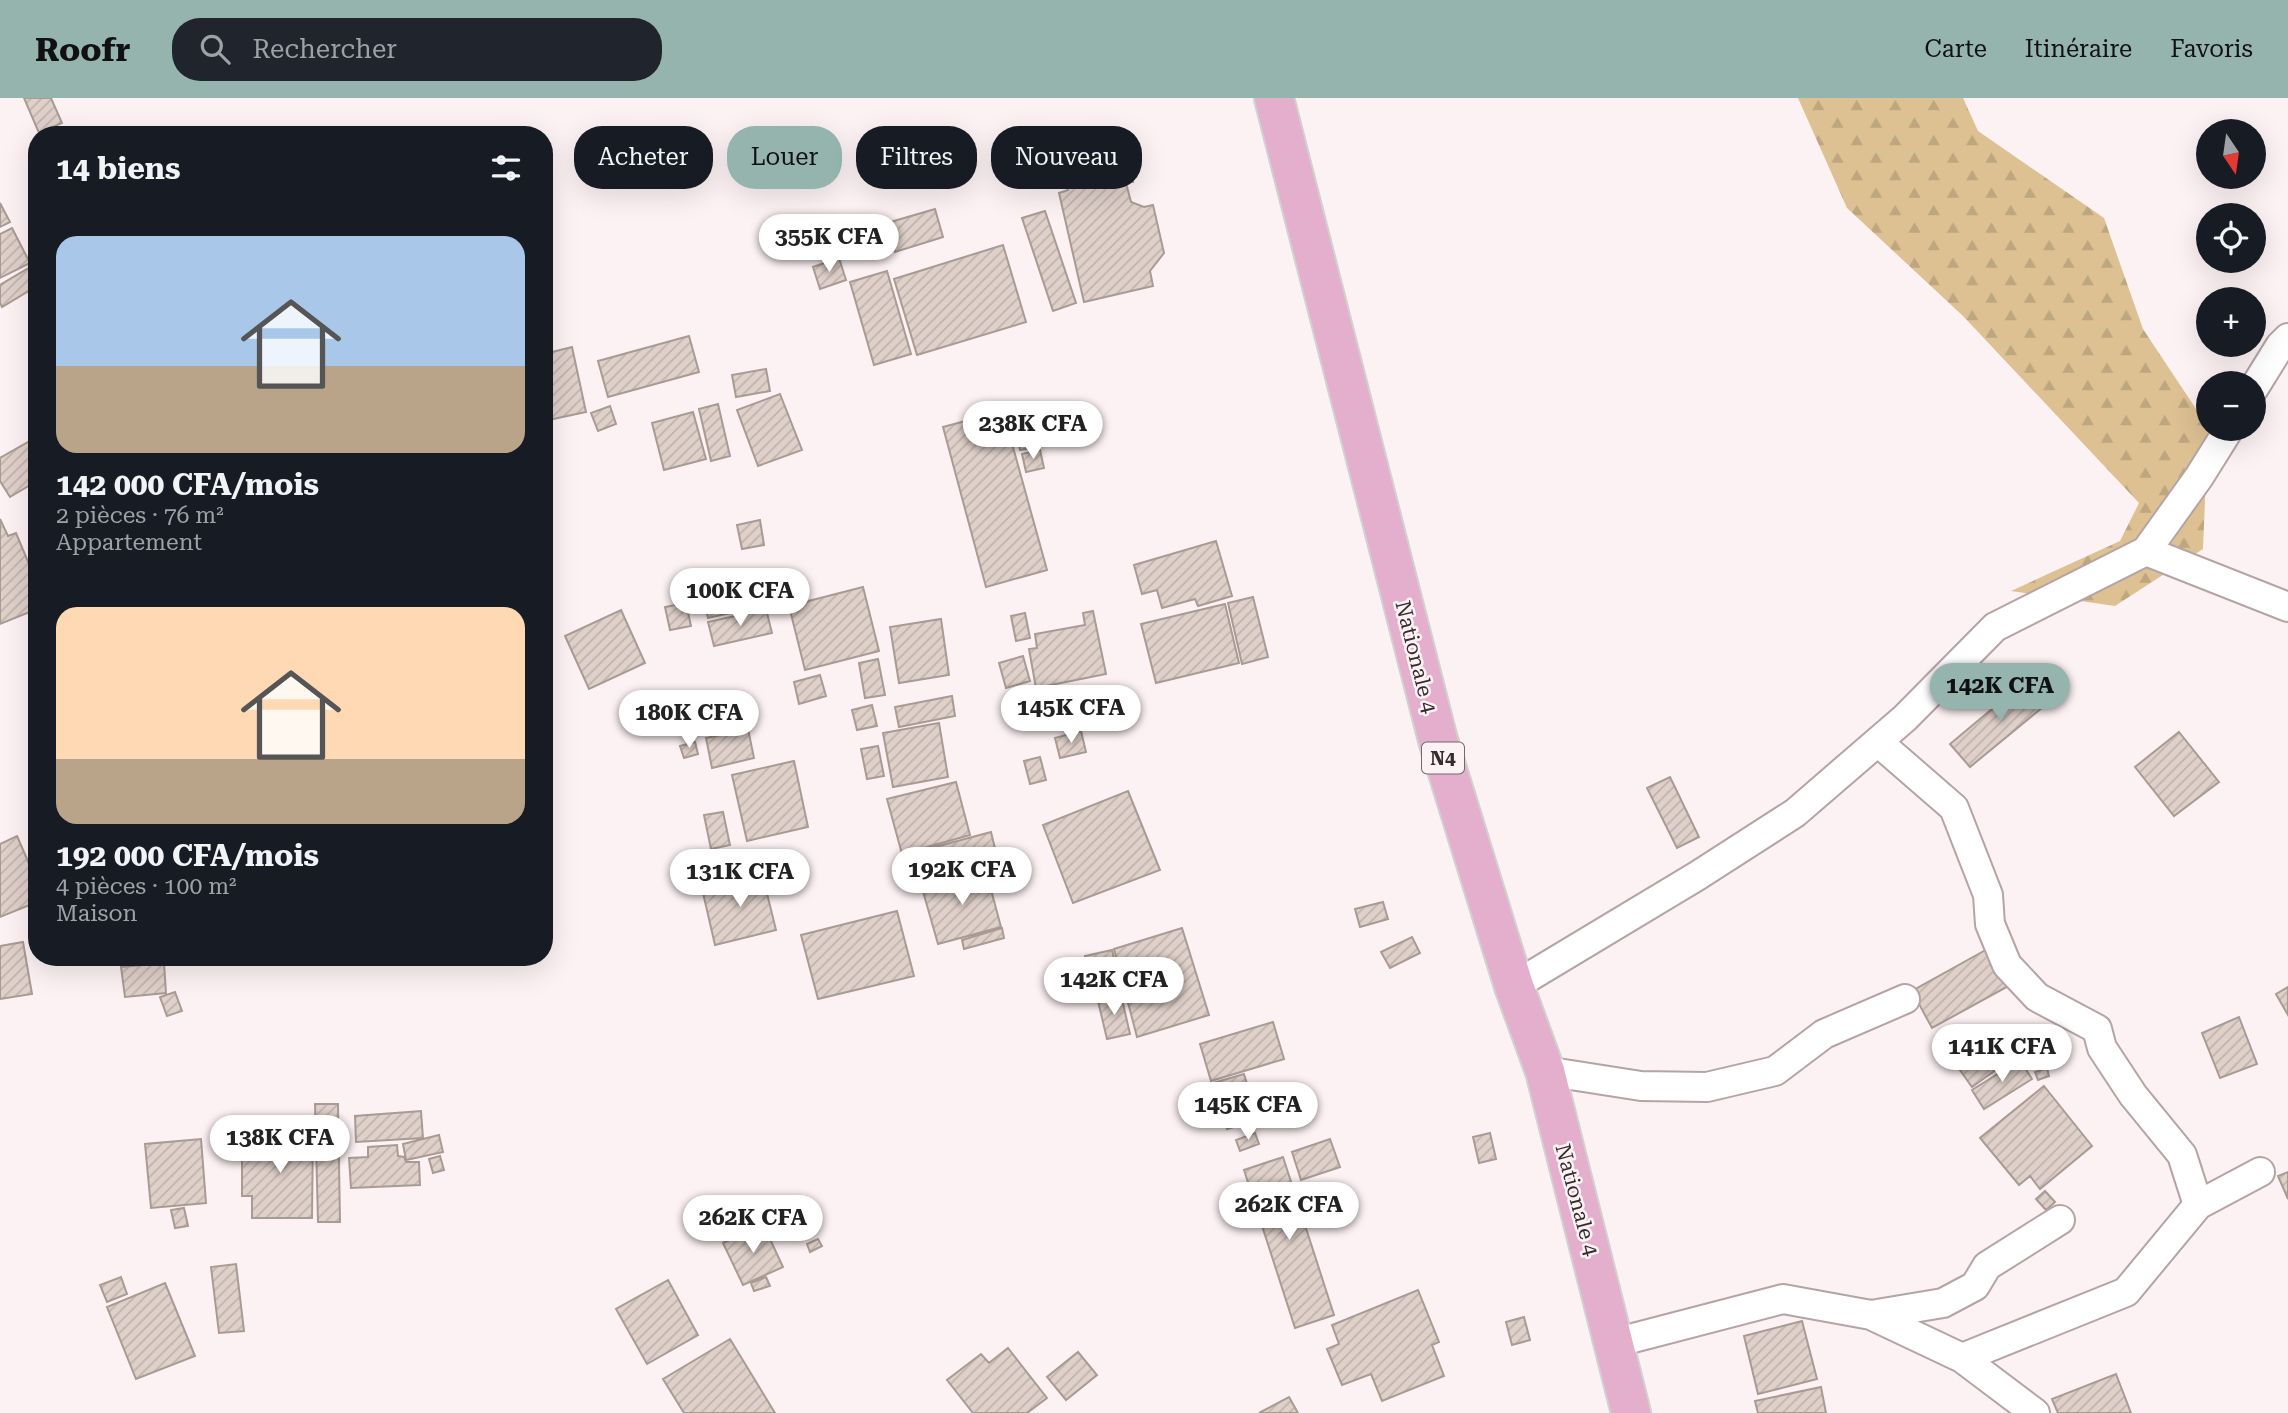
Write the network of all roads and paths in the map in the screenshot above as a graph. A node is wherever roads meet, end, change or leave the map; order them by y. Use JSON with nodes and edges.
{"nodes":[{"id":1,"x":1274,"y":98,"type":"edge"},
{"id":2,"x":2288,"y":338,"type":"edge"},
{"id":3,"x":2265,"y":371,"type":"edge"},
{"id":4,"x":2222,"y":441,"type":"edge"},
{"id":5,"x":2146,"y":551,"type":"junction"},
{"id":6,"x":2288,"y":607,"type":"edge"},
{"id":7,"x":1878,"y":742,"type":"junction"},
{"id":8,"x":1514,"y":986,"type":"junction"},
{"id":9,"x":1905,"y":999,"type":"dead end"},
{"id":10,"x":1545,"y":1071,"type":"junction"},
{"id":11,"x":2260,"y":1172,"type":"dead end"},
{"id":12,"x":2197,"y":1205,"type":"junction"},
{"id":13,"x":2060,"y":1220,"type":"dead end"},
{"id":14,"x":1871,"y":1315,"type":"junction"},
{"id":15,"x":1614,"y":1343,"type":"junction"},
{"id":16,"x":1962,"y":1358,"type":"junction"},
{"id":17,"x":1631,"y":1413,"type":"edge"},
{"id":18,"x":2035,"y":1413,"type":"edge"}],
"edges":[{"from":1,"to":8,"type":"highway","name":"Nationale 4","number":"N4"},
{"from":2,"to":3,"type":"street"},
{"from":4,"to":5,"type":"street"},
{"from":5,"to":6,"type":"street"},
{"from":5,"to":7,"type":"street"},
{"from":7,"to":8,"type":"street"},
{"from":7,"to":12,"type":"street"},
{"from":8,"to":10,"type":"highway","name":"Nationale 4","number":"N4"},
{"from":9,"to":10,"type":"street"},
{"from":10,"to":15,"type":"highway","name":"Nationale 4","number":"N4"},
{"from":11,"to":12,"type":"street"},
{"from":12,"to":16,"type":"street"},
{"from":13,"to":14,"type":"street"},
{"from":14,"to":15,"type":"street"},
{"from":14,"to":16,"type":"street"},
{"from":15,"to":17,"type":"highway","name":"Nationale 4","number":"N4"},
{"from":16,"to":18,"type":"street"}]}
